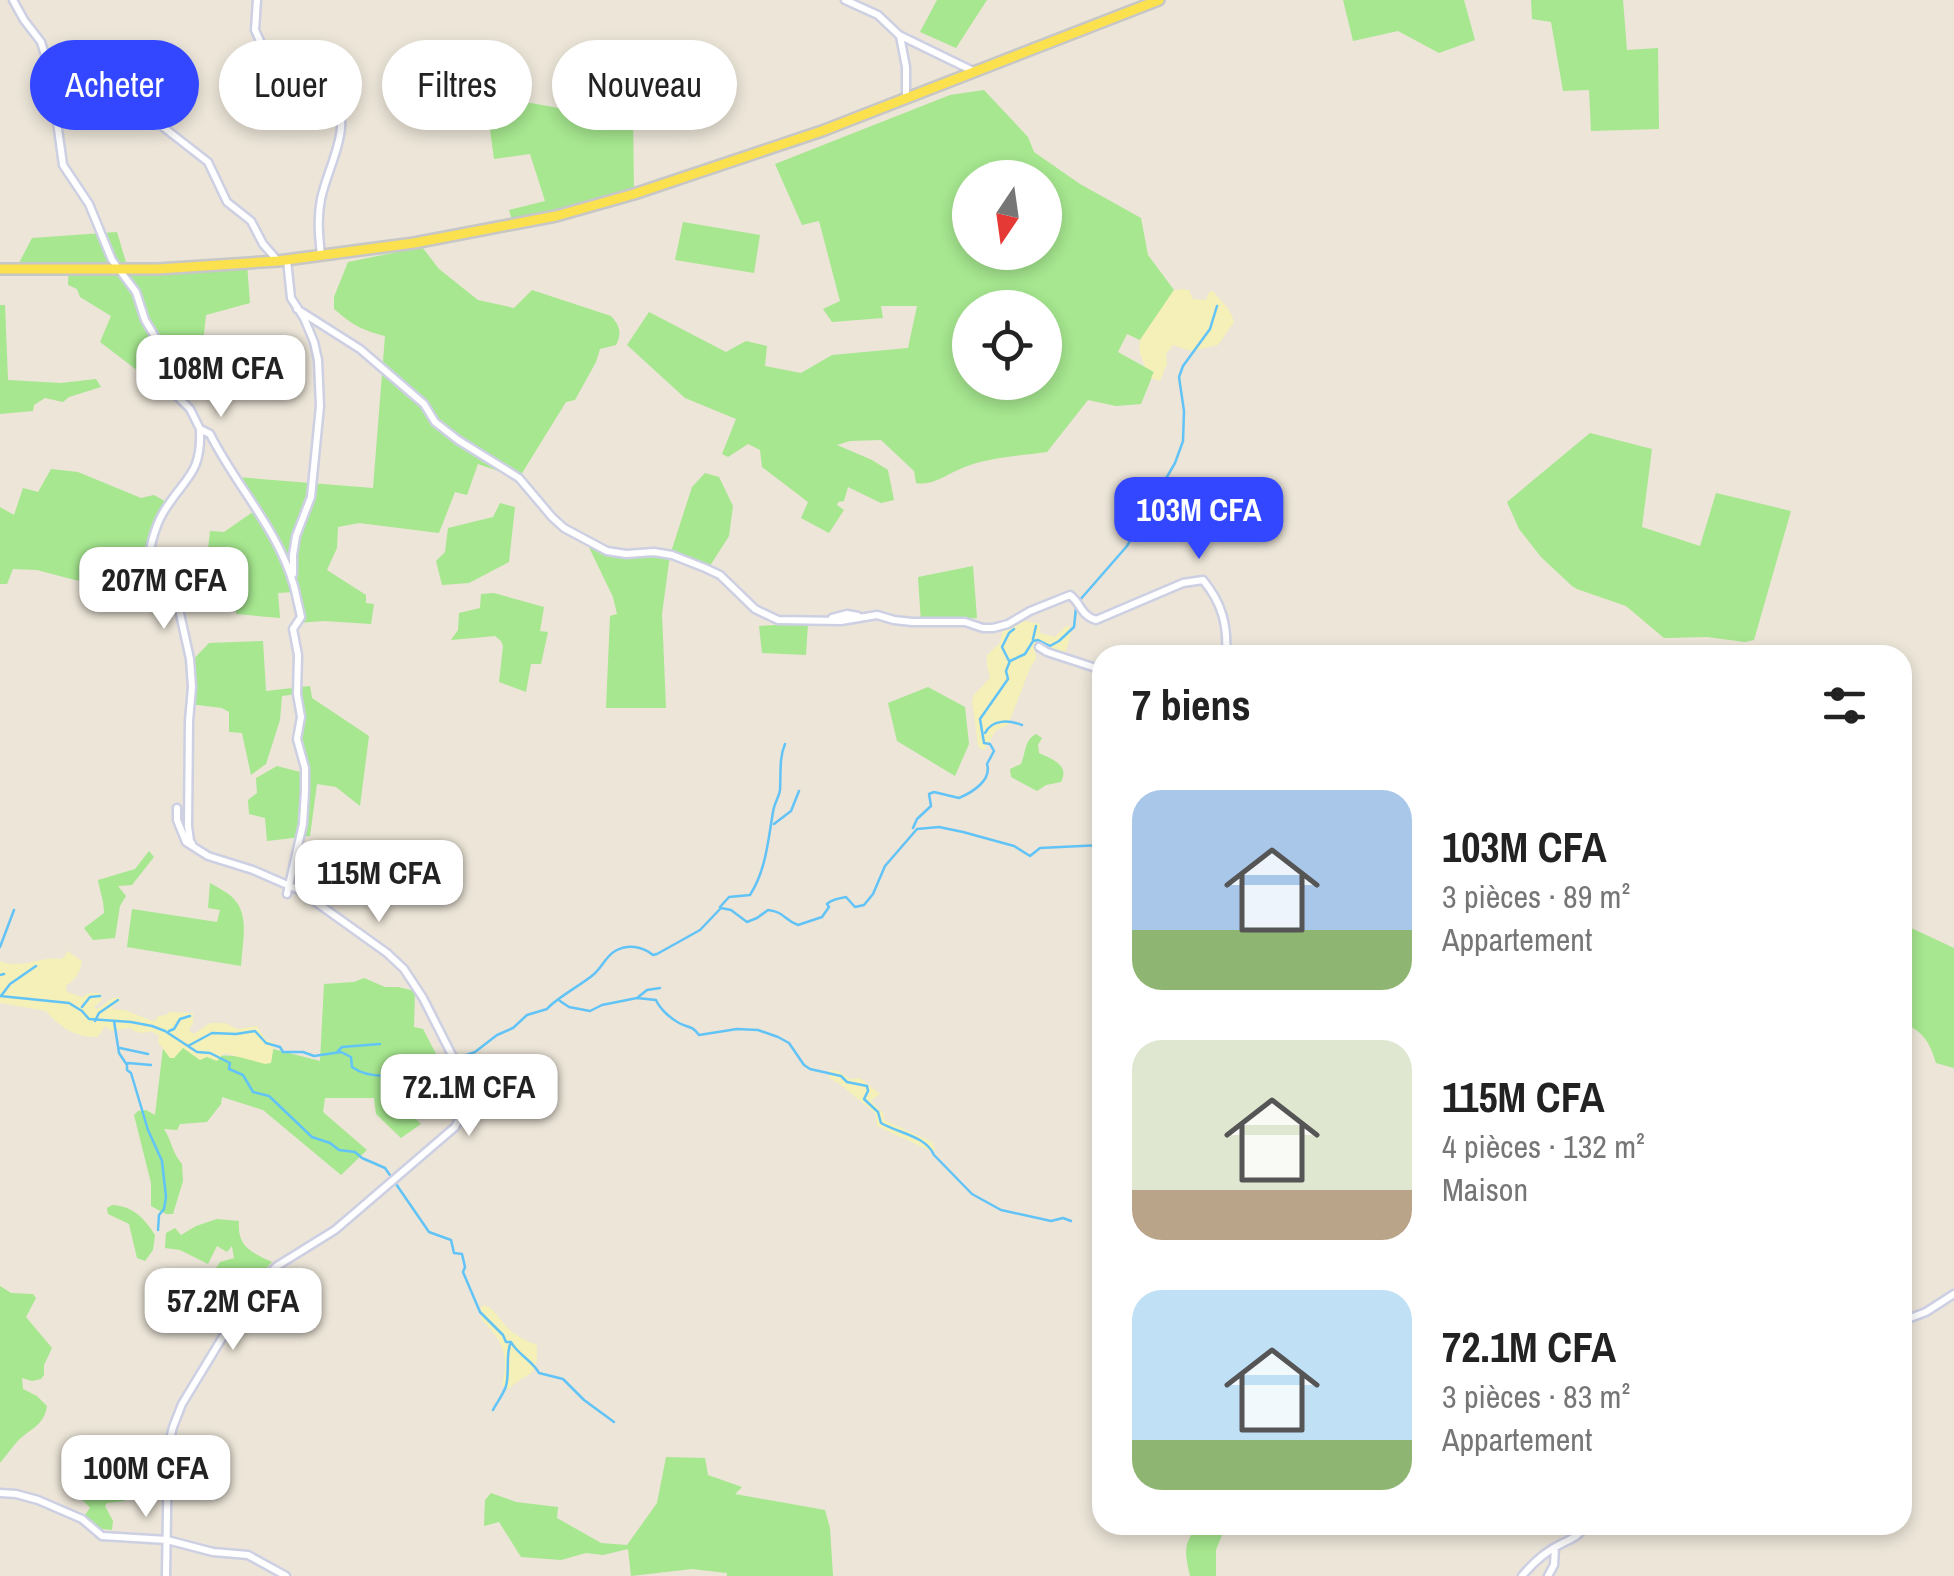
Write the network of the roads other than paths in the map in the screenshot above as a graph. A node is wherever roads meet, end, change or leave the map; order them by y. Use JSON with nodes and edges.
{"nodes":[{"id":1,"x":13,"y":0,"type":"edge"},
{"id":2,"x":258,"y":0,"type":"edge"},
{"id":3,"x":845,"y":0,"type":"edge"},
{"id":4,"x":1159,"y":0,"type":"edge"},
{"id":5,"x":899,"y":35,"type":"junction"},
{"id":6,"x":39,"y":40,"type":"edge"},
{"id":7,"x":973,"y":70,"type":"junction"},
{"id":8,"x":906,"y":97,"type":"junction"},
{"id":9,"x":60,"y":130,"type":"edge"},
{"id":10,"x":167,"y":130,"type":"edge"},
{"id":11,"x":321,"y":256,"type":"junction"},
{"id":12,"x":282,"y":261,"type":"junction"},
{"id":13,"x":0,"y":269,"type":"edge"},
{"id":14,"x":120,"y":270,"type":"junction"},
{"id":15,"x":297,"y":309,"type":"junction"},
{"id":16,"x":200,"y":429,"type":"junction"},
{"id":17,"x":294,"y":586,"type":"junction"},
{"id":18,"x":1226,"y":645,"type":"edge"},
{"id":19,"x":1038,"y":646,"type":"dead end"},
{"id":20,"x":1092,"y":667,"type":"edge"},
{"id":21,"x":177,"y":808,"type":"dead end"},
{"id":22,"x":195,"y":848,"type":"junction"},
{"id":23,"x":288,"y":884,"type":"junction"},
{"id":24,"x":286,"y":894,"type":"dead end"},
{"id":25,"x":1954,"y":1294,"type":"edge"},
{"id":26,"x":1912,"y":1317,"type":"edge"},
{"id":27,"x":0,"y":1493,"type":"edge"},
{"id":28,"x":1578,"y":1535,"type":"edge"},
{"id":29,"x":167,"y":1540,"type":"junction"},
{"id":30,"x":1555,"y":1547,"type":"junction"},
{"id":31,"x":166,"y":1576,"type":"edge"},
{"id":32,"x":286,"y":1576,"type":"edge"},
{"id":33,"x":1522,"y":1576,"type":"edge"},
{"id":34,"x":1548,"y":1576,"type":"edge"}],
"edges":[{"from":1,"to":6,"type":"street"},
{"from":2,"to":11,"type":"street"},
{"from":3,"to":5,"type":"street"},
{"from":4,"to":7,"type":"main road"},
{"from":5,"to":7,"type":"street"},
{"from":5,"to":8,"type":"street"},
{"from":7,"to":8,"type":"main road"},
{"from":8,"to":11,"type":"main road"},
{"from":9,"to":14,"type":"street"},
{"from":10,"to":12,"type":"street"},
{"from":11,"to":12,"type":"main road"},
{"from":12,"to":14,"type":"main road"},
{"from":12,"to":15,"type":"street"},
{"from":13,"to":14,"type":"main road"},
{"from":14,"to":16,"type":"street"},
{"from":15,"to":17,"type":"street"},
{"from":15,"to":18,"type":"street"},
{"from":16,"to":17,"type":"street"},
{"from":16,"to":22,"type":"street"},
{"from":17,"to":23,"type":"street"},
{"from":19,"to":20,"type":"street"},
{"from":21,"to":22,"type":"street"},
{"from":22,"to":23,"type":"street"},
{"from":23,"to":24,"type":"street"},
{"from":23,"to":29,"type":"street"},
{"from":25,"to":26,"type":"street"},
{"from":27,"to":29,"type":"street"},
{"from":28,"to":30,"type":"street"},
{"from":29,"to":31,"type":"street"},
{"from":29,"to":32,"type":"street"},
{"from":30,"to":33,"type":"street"},
{"from":30,"to":34,"type":"street"}]}
